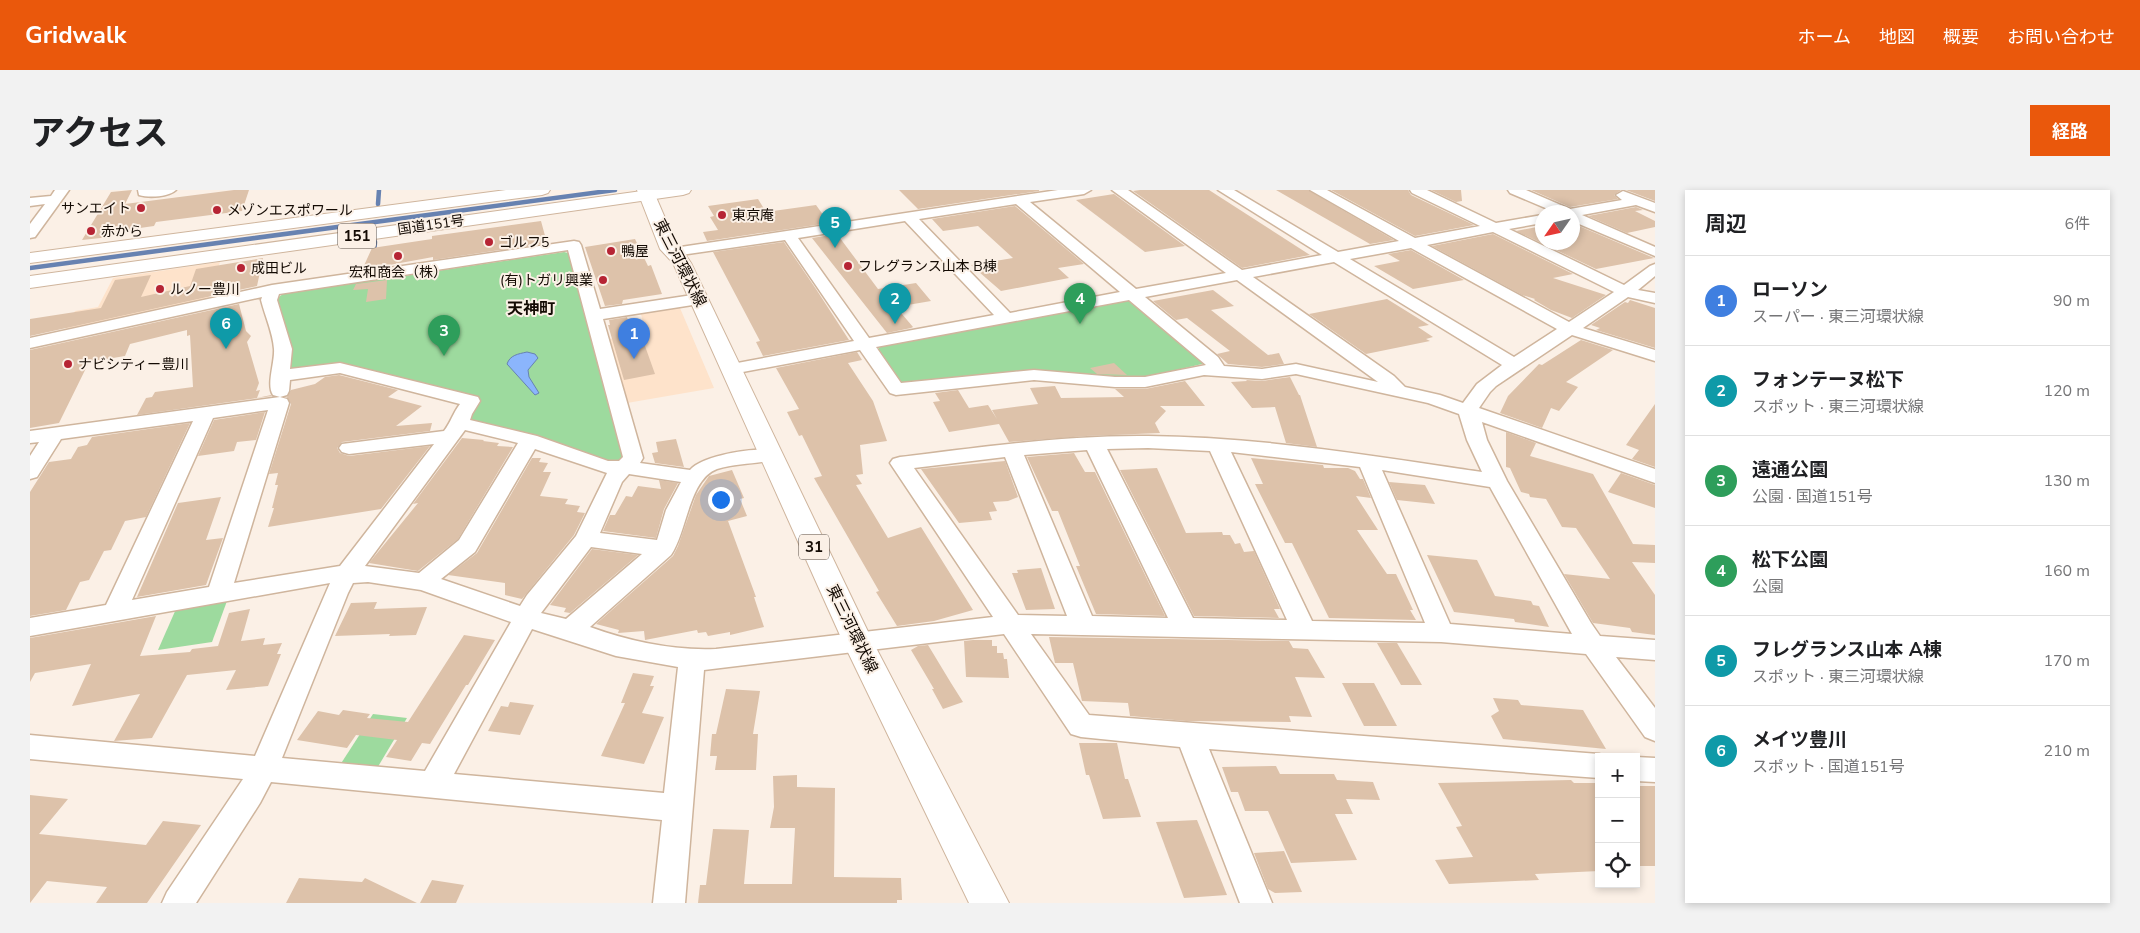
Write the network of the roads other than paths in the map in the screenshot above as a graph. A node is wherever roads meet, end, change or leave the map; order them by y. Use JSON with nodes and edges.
{"nodes":[{"id":1,"x":145,"y":190,"type":"edge"},
{"id":2,"x":169,"y":190,"type":"edge"},
{"id":3,"x":542,"y":190,"type":"edge"},
{"id":4,"x":683,"y":190,"type":"edge"},
{"id":5,"x":1084,"y":190,"type":"edge"},
{"id":6,"x":1118,"y":190,"type":"edge"},
{"id":7,"x":1225,"y":190,"type":"edge"},
{"id":8,"x":1316,"y":190,"type":"edge"},
{"id":9,"x":1418,"y":190,"type":"edge"},
{"id":10,"x":1515,"y":190,"type":"edge"},
{"id":11,"x":1611,"y":190,"type":"edge"},
{"id":12,"x":646,"y":192,"type":"edge"},
{"id":13,"x":59,"y":194,"type":"edge"},
{"id":14,"x":1019,"y":200,"type":"junction"},
{"id":15,"x":1636,"y":201,"type":"junction"},
{"id":16,"x":30,"y":202,"type":"edge"},
{"id":17,"x":1549,"y":205,"type":"edge"},
{"id":18,"x":1655,"y":208,"type":"edge"},
{"id":19,"x":1580,"y":212,"type":"edge"},
{"id":20,"x":909,"y":217,"type":"junction"},
{"id":21,"x":1580,"y":218,"type":"edge"},
{"id":22,"x":1535,"y":220,"type":"edge"},
{"id":23,"x":1495,"y":228,"type":"junction"},
{"id":24,"x":30,"y":234,"type":"edge"},
{"id":25,"x":790,"y":235,"type":"junction"},
{"id":26,"x":1414,"y":243,"type":"junction"},
{"id":27,"x":674,"y":252,"type":"junction"},
{"id":28,"x":1655,"y":252,"type":"edge"},
{"id":29,"x":30,"y":258,"type":"edge"},
{"id":30,"x":1336,"y":258,"type":"junction"},
{"id":31,"x":1655,"y":268,"type":"edge"},
{"id":32,"x":1240,"y":275,"type":"junction"},
{"id":33,"x":30,"y":282,"type":"edge"},
{"id":34,"x":272,"y":290,"type":"junction"},
{"id":35,"x":1626,"y":292,"type":"junction"},
{"id":36,"x":1135,"y":295,"type":"junction"},
{"id":37,"x":1655,"y":298,"type":"edge"},
{"id":38,"x":699,"y":299,"type":"junction"},
{"id":39,"x":594,"y":315,"type":"junction"},
{"id":40,"x":1006,"y":318,"type":"junction"},
{"id":41,"x":1567,"y":328,"type":"junction"},
{"id":42,"x":30,"y":343,"type":"edge"},
{"id":43,"x":865,"y":345,"type":"junction"},
{"id":44,"x":1655,"y":356,"type":"edge"},
{"id":45,"x":1514,"y":365,"type":"junction"},
{"id":46,"x":732,"y":370,"type":"junction"},
{"id":47,"x":1218,"y":370,"type":"junction"},
{"id":48,"x":280,"y":376,"type":"junction"},
{"id":49,"x":1398,"y":390,"type":"junction"},
{"id":50,"x":280,"y":403,"type":"junction"},
{"id":51,"x":1467,"y":412,"type":"junction"},
{"id":52,"x":206,"y":413,"type":"junction"},
{"id":53,"x":456,"y":430,"type":"junction"},
{"id":54,"x":54,"y":434,"type":"junction"},
{"id":55,"x":30,"y":437,"type":"edge"},
{"id":56,"x":530,"y":440,"type":"junction"},
{"id":57,"x":1094,"y":443,"type":"junction"},
{"id":58,"x":1218,"y":446,"type":"junction"},
{"id":59,"x":349,"y":448,"type":"dead end"},
{"id":60,"x":1012,"y":450,"type":"junction"},
{"id":61,"x":771,"y":455,"type":"junction"},
{"id":62,"x":1368,"y":462,"type":"junction"},
{"id":63,"x":624,"y":467,"type":"junction"},
{"id":64,"x":30,"y":472,"type":"edge"},
{"id":65,"x":1655,"y":476,"type":"edge"},
{"id":66,"x":696,"y":477,"type":"junction"},
{"id":67,"x":1497,"y":481,"type":"junction"},
{"id":68,"x":586,"y":539,"type":"junction"},
{"id":69,"x":663,"y":549,"type":"junction"},
{"id":70,"x":346,"y":575,"type":"junction"},
{"id":71,"x":423,"y":582,"type":"junction"},
{"id":72,"x":218,"y":595,"type":"junction"},
{"id":73,"x":115,"y":612,"type":"junction"},
{"id":74,"x":526,"y":618,"type":"junction"},
{"id":75,"x":1010,"y":624,"type":"junction"},
{"id":76,"x":1083,"y":625,"type":"junction"},
{"id":77,"x":30,"y":627,"type":"edge"},
{"id":78,"x":1185,"y":627,"type":"junction"},
{"id":79,"x":570,"y":630,"type":"junction"},
{"id":80,"x":1304,"y":630,"type":"junction"},
{"id":81,"x":1441,"y":633,"type":"junction"},
{"id":82,"x":858,"y":642,"type":"junction"},
{"id":83,"x":1592,"y":645,"type":"junction"},
{"id":84,"x":1655,"y":650,"type":"edge"},
{"id":85,"x":693,"y":660,"type":"junction"},
{"id":86,"x":1655,"y":729,"type":"edge"},
{"id":87,"x":1190,"y":736,"type":"junction"},
{"id":88,"x":30,"y":747,"type":"edge"},
{"id":89,"x":1595,"y":766,"type":"edge"},
{"id":90,"x":263,"y":769,"type":"junction"},
{"id":91,"x":1640,"y":769,"type":"edge"},
{"id":92,"x":1655,"y":770,"type":"edge"},
{"id":93,"x":433,"y":785,"type":"junction"},
{"id":94,"x":678,"y":808,"type":"junction"},
{"id":95,"x":178,"y":903,"type":"edge"},
{"id":96,"x":669,"y":903,"type":"edge"},
{"id":97,"x":989,"y":903,"type":"edge"},
{"id":98,"x":1256,"y":903,"type":"edge"}],
"edges":[{"from":1,"to":2,"type":"street"},
{"from":3,"to":29,"type":"main road","name":"国道151号","number":"151"},
{"from":4,"to":12,"type":"main road","name":"国道151号","number":"151"},
{"from":5,"to":14,"type":"street"},
{"from":6,"to":32,"type":"street"},
{"from":7,"to":30,"type":"street"},
{"from":8,"to":26,"type":"street"},
{"from":9,"to":23,"type":"street"},
{"from":10,"to":17,"type":"street"},
{"from":11,"to":15,"type":"street"},
{"from":12,"to":27,"type":"main road","name":"東三河環状線","number":"31"},
{"from":12,"to":33,"type":"main road","name":"国道151号","number":"151"},
{"from":13,"to":16,"type":"street"},
{"from":13,"to":24,"type":"street"},
{"from":14,"to":20,"type":"street"},
{"from":14,"to":36,"type":"street"},
{"from":15,"to":18,"type":"street"},
{"from":15,"to":19,"type":"street"},
{"from":20,"to":25,"type":"street"},
{"from":20,"to":40,"type":"street"},
{"from":21,"to":28,"type":"street"},
{"from":22,"to":23,"type":"street"},
{"from":23,"to":26,"type":"street"},
{"from":23,"to":35,"type":"street"},
{"from":25,"to":27,"type":"street"},
{"from":25,"to":43,"type":"street"},
{"from":26,"to":30,"type":"street"},
{"from":26,"to":41,"type":"street"},
{"from":27,"to":38,"type":"main road","name":"東三河環状線","number":"31"},
{"from":30,"to":32,"type":"street"},
{"from":30,"to":45,"type":"street"},
{"from":31,"to":35,"type":"street"},
{"from":32,"to":36,"type":"street"},
{"from":32,"to":49,"type":"street"},
{"from":34,"to":39,"type":"street"},
{"from":34,"to":42,"type":"street"},
{"from":34,"to":48,"type":"street"},
{"from":35,"to":37,"type":"street"},
{"from":35,"to":41,"type":"street"},
{"from":36,"to":40,"type":"street"},
{"from":36,"to":47,"type":"street"},
{"from":38,"to":39,"type":"street"},
{"from":38,"to":46,"type":"main road","name":"東三河環状線","number":"31"},
{"from":39,"to":63,"type":"street"},
{"from":40,"to":43,"type":"street"},
{"from":41,"to":44,"type":"street"},
{"from":41,"to":45,"type":"street"},
{"from":43,"to":46,"type":"street"},
{"from":43,"to":47,"type":"street"},
{"from":45,"to":51,"type":"street"},
{"from":46,"to":61,"type":"main road","name":"東三河環状線","number":"31"},
{"from":47,"to":49,"type":"street"},
{"from":48,"to":50,"type":"street"},
{"from":48,"to":53,"type":"street"},
{"from":49,"to":51,"type":"street"},
{"from":50,"to":52,"type":"street"},
{"from":50,"to":72,"type":"street"},
{"from":51,"to":65,"type":"street"},
{"from":51,"to":67,"type":"street"},
{"from":52,"to":54,"type":"street"},
{"from":52,"to":73,"type":"street"},
{"from":53,"to":56,"type":"street"},
{"from":53,"to":59,"type":"street"},
{"from":53,"to":70,"type":"street"},
{"from":54,"to":55,"type":"street"},
{"from":54,"to":64,"type":"street"},
{"from":56,"to":63,"type":"street"},
{"from":56,"to":71,"type":"street"},
{"from":57,"to":58,"type":"street"},
{"from":57,"to":60,"type":"street"},
{"from":57,"to":78,"type":"street"},
{"from":58,"to":62,"type":"street"},
{"from":58,"to":80,"type":"street"},
{"from":60,"to":75,"type":"street"},
{"from":60,"to":76,"type":"street"},
{"from":61,"to":66,"type":"street"},
{"from":61,"to":82,"type":"main road","name":"東三河環状線","number":"31"},
{"from":62,"to":67,"type":"street"},
{"from":62,"to":81,"type":"street"},
{"from":63,"to":66,"type":"street"},
{"from":63,"to":68,"type":"street"},
{"from":66,"to":69,"type":"street"},
{"from":67,"to":83,"type":"street"},
{"from":68,"to":69,"type":"street"},
{"from":68,"to":74,"type":"street"},
{"from":69,"to":79,"type":"street"},
{"from":70,"to":71,"type":"street"},
{"from":70,"to":72,"type":"street"},
{"from":70,"to":90,"type":"street"},
{"from":71,"to":74,"type":"street"},
{"from":72,"to":73,"type":"street"},
{"from":73,"to":77,"type":"street"},
{"from":74,"to":79,"type":"street"},
{"from":74,"to":93,"type":"street"},
{"from":75,"to":76,"type":"street"},
{"from":75,"to":82,"type":"street"},
{"from":75,"to":87,"type":"street"},
{"from":76,"to":78,"type":"street"},
{"from":78,"to":80,"type":"street"},
{"from":79,"to":85,"type":"street"},
{"from":80,"to":81,"type":"street"},
{"from":81,"to":83,"type":"street"},
{"from":82,"to":85,"type":"street"},
{"from":82,"to":97,"type":"main road","name":"東三河環状線","number":"31"},
{"from":83,"to":84,"type":"street"},
{"from":83,"to":86,"type":"street"},
{"from":85,"to":94,"type":"street"},
{"from":87,"to":89,"type":"street"},
{"from":87,"to":98,"type":"street"},
{"from":88,"to":90,"type":"street"},
{"from":90,"to":93,"type":"street"},
{"from":90,"to":95,"type":"street"},
{"from":91,"to":92,"type":"street"},
{"from":93,"to":94,"type":"street"},
{"from":94,"to":96,"type":"street"}]}
